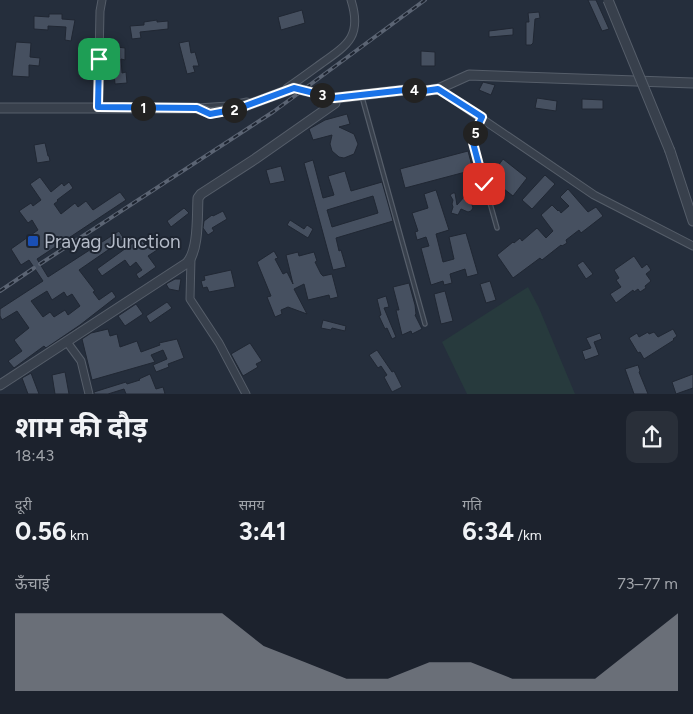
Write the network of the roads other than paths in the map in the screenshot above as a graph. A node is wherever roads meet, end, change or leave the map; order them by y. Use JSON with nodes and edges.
{"nodes":[{"id":1,"x":102,"y":0,"type":"edge"},
{"id":2,"x":352,"y":0,"type":"edge"},
{"id":3,"x":608,"y":0,"type":"edge"},
{"id":4,"x":693,"y":83,"type":"edge"},
{"id":5,"x":438,"y":89,"type":"junction"},
{"id":6,"x":424,"y":91,"type":"junction"},
{"id":7,"x":362,"y":97,"type":"junction"},
{"id":8,"x":335,"y":103,"type":"joint"},
{"id":9,"x":98,"y":107,"type":"junction"},
{"id":10,"x":0,"y":108,"type":"edge"},
{"id":11,"x":197,"y":108,"type":"junction"},
{"id":12,"x":482,"y":117,"type":"junction"},
{"id":13,"x":693,"y":221,"type":"edge"},
{"id":14,"x":497,"y":228,"type":"dead end"},
{"id":15,"x":693,"y":246,"type":"edge"},
{"id":16,"x":191,"y":258,"type":"junction"},
{"id":17,"x":425,"y":324,"type":"dead end"},
{"id":18,"x":67,"y":342,"type":"junction"},
{"id":19,"x":0,"y":385,"type":"edge"},
{"id":20,"x":88,"y":394,"type":"edge"},
{"id":21,"x":246,"y":394,"type":"edge"}],
"edges":[{"from":1,"to":9,"type":"street"},
{"from":2,"to":11,"type":"street"},
{"from":3,"to":13,"type":"street","bridge":true},
{"from":4,"to":5,"type":"street"},
{"from":5,"to":6,"type":"street"},
{"from":5,"to":12,"type":"street"},
{"from":6,"to":7,"type":"street"},
{"from":6,"to":11,"type":"street","bridge":true},
{"from":7,"to":8,"type":"street"},
{"from":7,"to":17,"type":"lane"},
{"from":8,"to":16,"type":"street"},
{"from":9,"to":10,"type":"street"},
{"from":9,"to":11,"type":"street"},
{"from":12,"to":14,"type":"lane"},
{"from":12,"to":15,"type":"street"},
{"from":16,"to":18,"type":"street"},
{"from":16,"to":21,"type":"street"},
{"from":18,"to":19,"type":"street"},
{"from":18,"to":20,"type":"street"}]}
